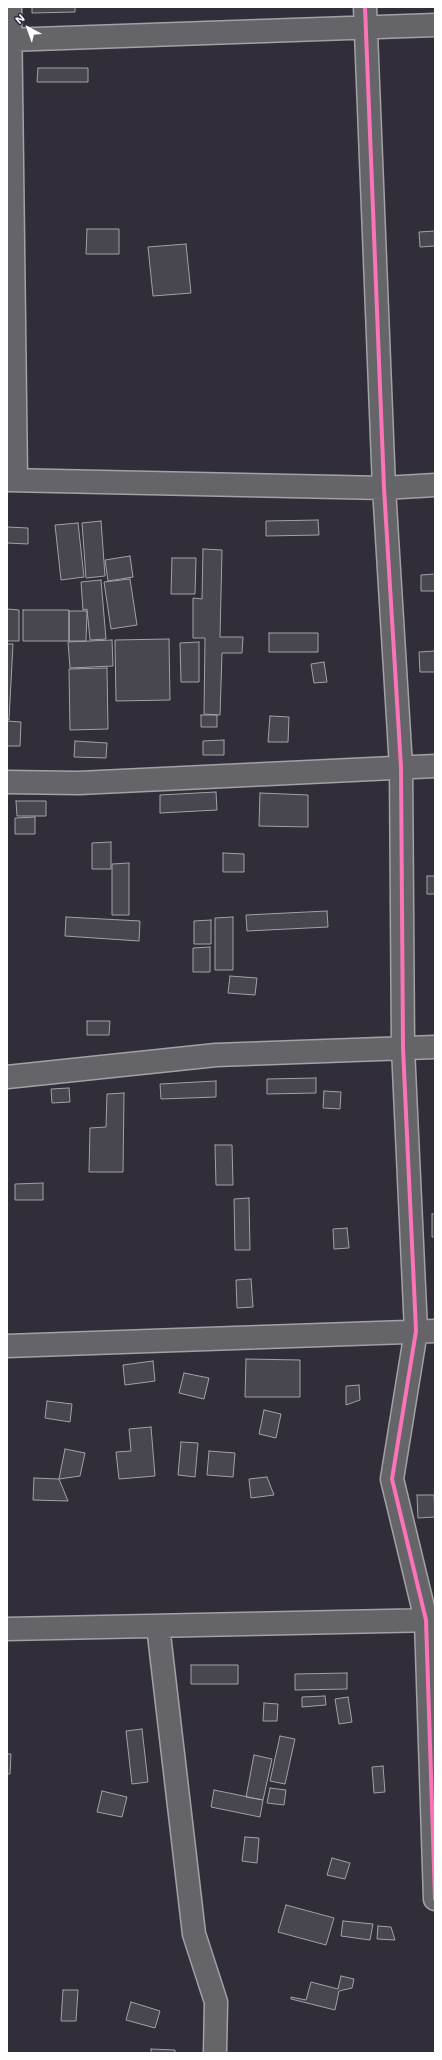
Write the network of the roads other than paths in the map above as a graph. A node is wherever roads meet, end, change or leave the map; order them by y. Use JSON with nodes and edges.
{"nodes":[{"id":1,"x":10,"y":7,"type":"edge"},
{"id":2,"x":366,"y":17,"type":"edge"},
{"id":3,"x":435,"y":25,"type":"edge"},
{"id":4,"x":9,"y":40,"type":"edge"},
{"id":5,"x":12,"y":480,"type":"edge"},
{"id":6,"x":435,"y":485,"type":"edge"},
{"id":7,"x":384,"y":488,"type":"junction"},
{"id":8,"x":435,"y":766,"type":"edge"},
{"id":9,"x":402,"y":767,"type":"junction"},
{"id":10,"x":7,"y":782,"type":"edge"},
{"id":11,"x":435,"y":1047,"type":"edge"},
{"id":12,"x":403,"y":1048,"type":"junction"},
{"id":13,"x":7,"y":1077,"type":"edge"},
{"id":14,"x":426,"y":1331,"type":"edge"},
{"id":15,"x":7,"y":1346,"type":"edge"},
{"id":16,"x":431,"y":1620,"type":"edge"},
{"id":17,"x":158,"y":1626,"type":"junction"},
{"id":18,"x":7,"y":1630,"type":"edge"},
{"id":19,"x":435,"y":1898,"type":"edge"},
{"id":20,"x":215,"y":2053,"type":"edge"}],
"edges":[{"from":1,"to":4,"type":"street"},
{"from":2,"to":3,"type":"street"},
{"from":2,"to":4,"type":"street"},
{"from":2,"to":7,"type":"street"},
{"from":4,"to":5,"type":"street"},
{"from":5,"to":7,"type":"street"},
{"from":6,"to":7,"type":"street"},
{"from":7,"to":9,"type":"street"},
{"from":8,"to":9,"type":"street"},
{"from":9,"to":10,"type":"street"},
{"from":9,"to":12,"type":"street"},
{"from":11,"to":12,"type":"street"},
{"from":12,"to":13,"type":"street"},
{"from":12,"to":14,"type":"street"},
{"from":14,"to":15,"type":"street"},
{"from":14,"to":16,"type":"street"},
{"from":16,"to":17,"type":"street"},
{"from":16,"to":19,"type":"street"},
{"from":17,"to":18,"type":"street"},
{"from":17,"to":20,"type":"street"}]}
